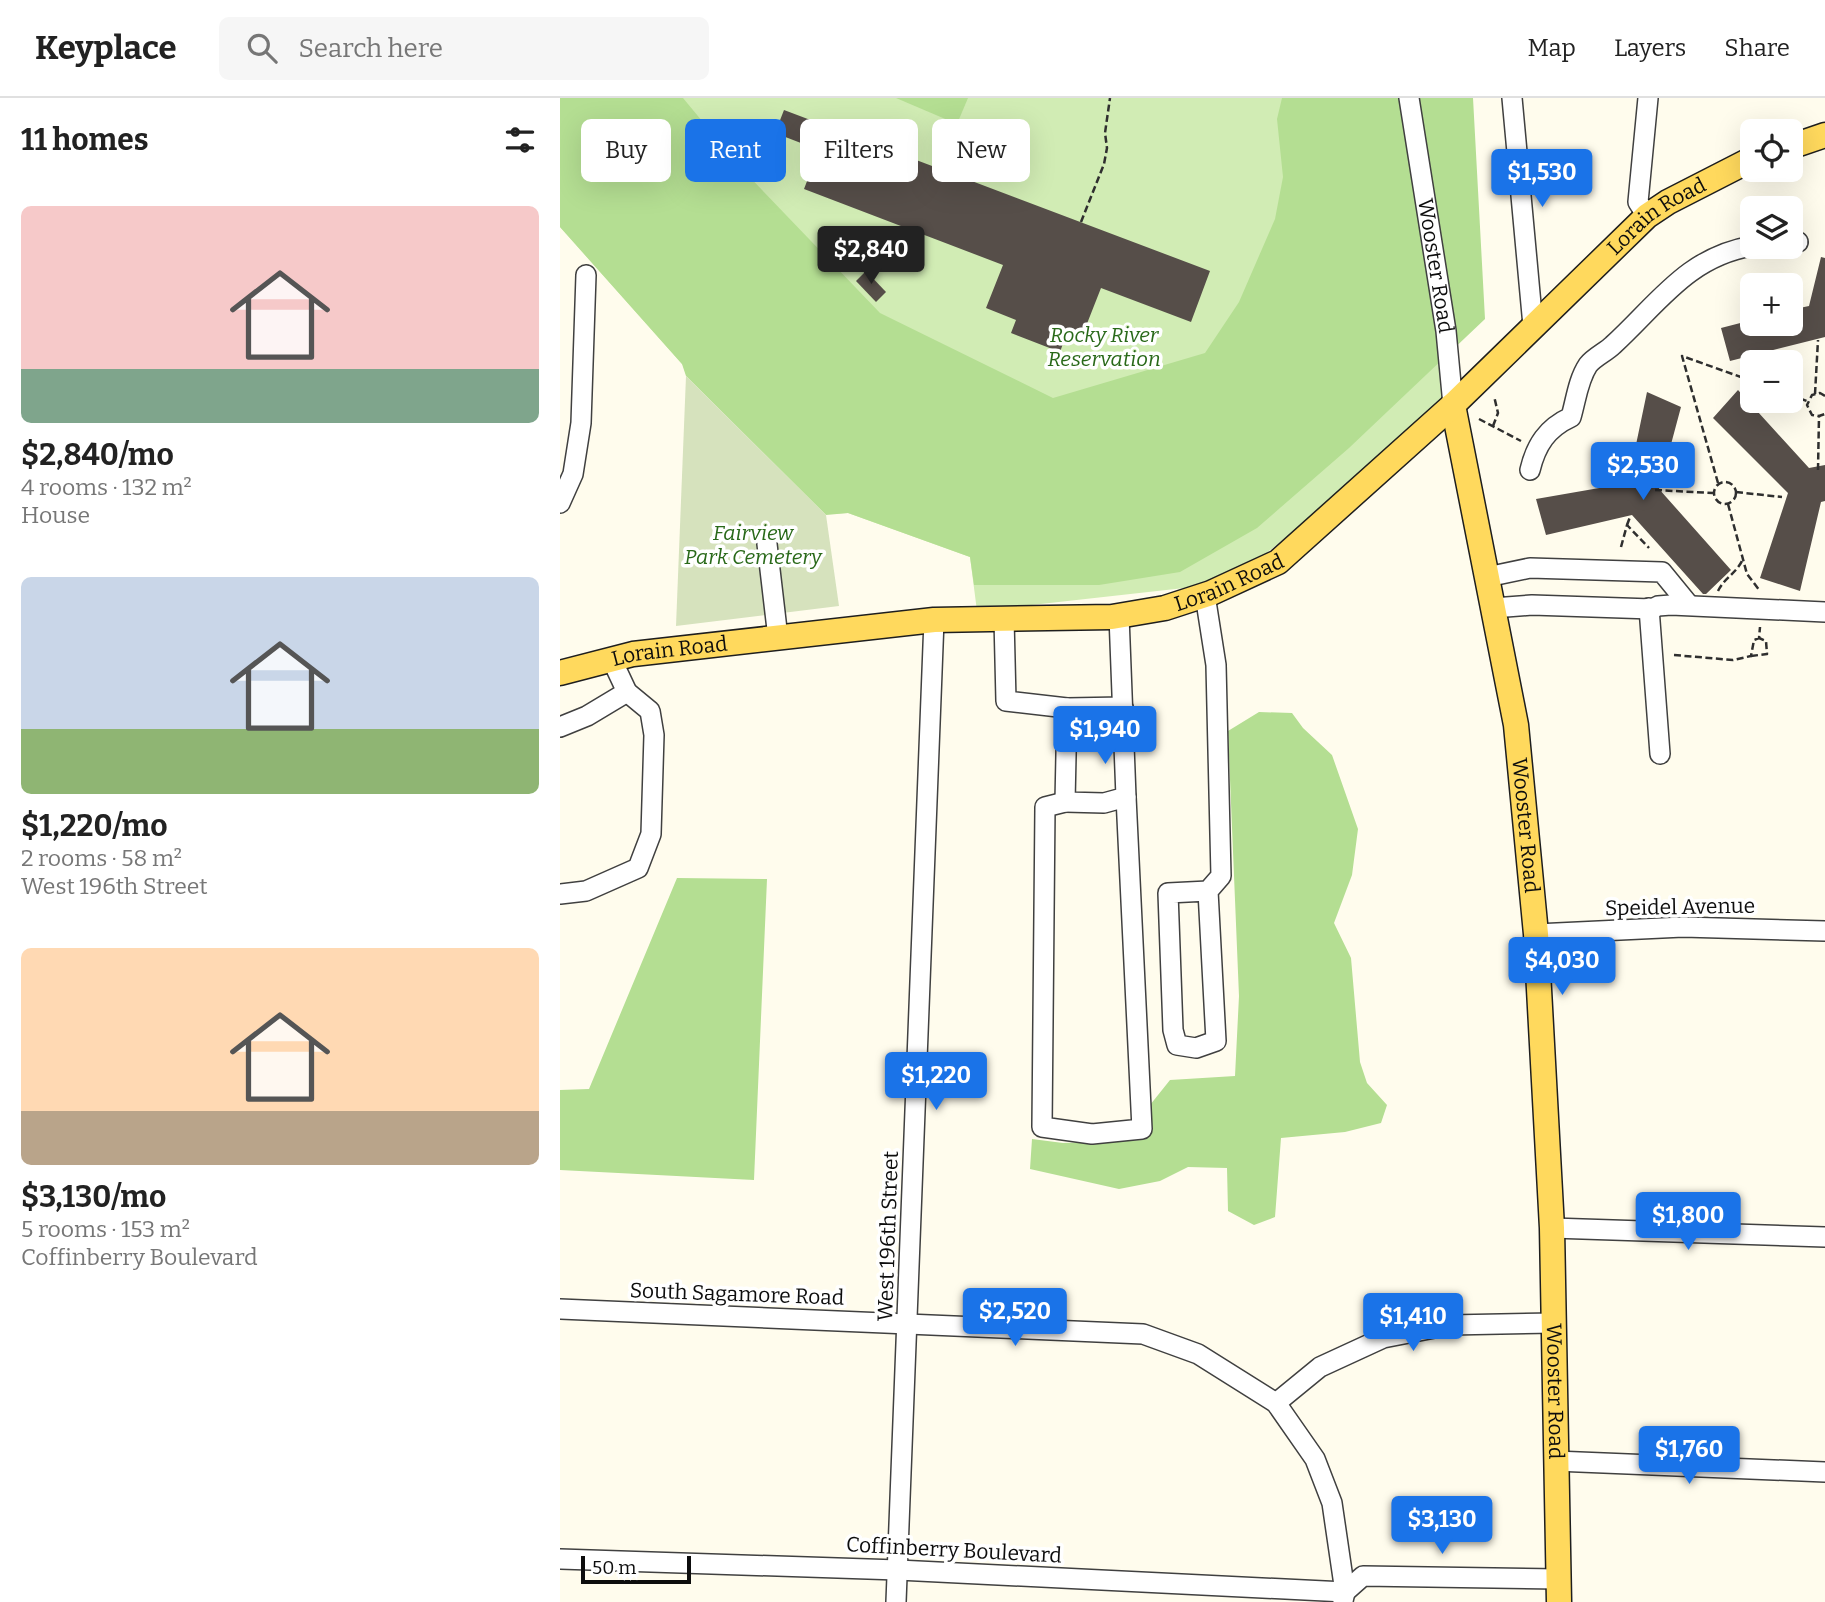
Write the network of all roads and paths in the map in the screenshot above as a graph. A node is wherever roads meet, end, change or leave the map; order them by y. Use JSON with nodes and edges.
{"nodes":[{"id":1,"x":1110,"y":98,"type":"edge"},
{"id":2,"x":1409,"y":98,"type":"edge"},
{"id":3,"x":1512,"y":98,"type":"edge"},
{"id":4,"x":1648,"y":98,"type":"edge"},
{"id":5,"x":1825,"y":135,"type":"edge"},
{"id":6,"x":1803,"y":143,"type":"edge"},
{"id":7,"x":1740,"y":165,"type":"edge"},
{"id":8,"x":1647,"y":216,"type":"junction"},
{"id":9,"x":1081,"y":222,"type":"dead end"},
{"id":10,"x":1740,"y":250,"type":"edge"},
{"id":11,"x":586,"y":275,"type":"dead end"},
{"id":12,"x":1533,"y":326,"type":"junction"},
{"id":13,"x":1818,"y":340,"type":"dead end"},
{"id":14,"x":1740,"y":377,"type":"edge"},
{"id":15,"x":1815,"y":394,"type":"junction"},
{"id":16,"x":1494,"y":396,"type":"dead end"},
{"id":17,"x":1825,"y":396,"type":"edge"},
{"id":18,"x":1803,"y":400,"type":"edge"},
{"id":19,"x":1807,"y":402,"type":"junction"},
{"id":20,"x":1453,"y":405,"type":"junction"},
{"id":21,"x":1825,"y":414,"type":"edge"},
{"id":22,"x":1819,"y":416,"type":"junction"},
{"id":23,"x":1479,"y":419,"type":"dead end"},
{"id":24,"x":1825,"y":423,"type":"edge"},
{"id":25,"x":1493,"y":426,"type":"junction"},
{"id":26,"x":1818,"y":428,"type":"junction"},
{"id":27,"x":1537,"y":449,"type":"junction"},
{"id":28,"x":1530,"y":470,"type":"dead end"},
{"id":29,"x":1818,"y":470,"type":"dead end"},
{"id":30,"x":1718,"y":483,"type":"junction"},
{"id":31,"x":1655,"y":490,"type":"dead end"},
{"id":32,"x":1736,"y":492,"type":"junction"},
{"id":33,"x":1713,"y":493,"type":"junction"},
{"id":34,"x":1782,"y":497,"type":"dead end"},
{"id":35,"x":560,"y":503,"type":"edge"},
{"id":36,"x":1728,"y":504,"type":"junction"},
{"id":37,"x":1630,"y":517,"type":"dead end"},
{"id":38,"x":1628,"y":525,"type":"junction"},
{"id":39,"x":767,"y":544,"type":"dead end"},
{"id":40,"x":1621,"y":547,"type":"dead end"},
{"id":41,"x":1650,"y":548,"type":"dead end"},
{"id":42,"x":1743,"y":559,"type":"junction"},
{"id":43,"x":1487,"y":577,"type":"junction"},
{"id":44,"x":1761,"y":592,"type":"dead end"},
{"id":45,"x":1205,"y":595,"type":"junction"},
{"id":46,"x":1714,"y":598,"type":"dead end"},
{"id":47,"x":1689,"y":605,"type":"junction"},
{"id":48,"x":1493,"y":608,"type":"junction"},
{"id":49,"x":1649,"y":608,"type":"junction"},
{"id":50,"x":1825,"y":612,"type":"edge"},
{"id":51,"x":1119,"y":616,"type":"junction"},
{"id":52,"x":1004,"y":619,"type":"junction"},
{"id":53,"x":934,"y":620,"type":"junction"},
{"id":54,"x":1760,"y":627,"type":"dead end"},
{"id":55,"x":778,"y":638,"type":"junction"},
{"id":56,"x":1759,"y":638,"type":"junction"},
{"id":57,"x":1674,"y":655,"type":"dead end"},
{"id":58,"x":1751,"y":656,"type":"junction"},
{"id":59,"x":612,"y":660,"type":"junction"},
{"id":60,"x":560,"y":673,"type":"edge"},
{"id":61,"x":627,"y":692,"type":"junction"},
{"id":62,"x":1123,"y":707,"type":"junction"},
{"id":63,"x":1067,"y":708,"type":"junction"},
{"id":64,"x":560,"y":727,"type":"edge"},
{"id":65,"x":1660,"y":754,"type":"dead end"},
{"id":66,"x":1126,"y":797,"type":"junction"},
{"id":67,"x":1065,"y":802,"type":"junction"},
{"id":68,"x":1208,"y":891,"type":"junction"},
{"id":69,"x":560,"y":894,"type":"edge"},
{"id":70,"x":1825,"y":931,"type":"edge"},
{"id":71,"x":1536,"y":934,"type":"junction"},
{"id":72,"x":1552,"y":1228,"type":"junction"},
{"id":73,"x":1825,"y":1237,"type":"edge"},
{"id":74,"x":560,"y":1309,"type":"edge"},
{"id":75,"x":908,"y":1323,"type":"junction"},
{"id":76,"x":1554,"y":1323,"type":"junction"},
{"id":77,"x":1276,"y":1403,"type":"junction"},
{"id":78,"x":1555,"y":1461,"type":"junction"},
{"id":79,"x":1825,"y":1472,"type":"edge"},
{"id":80,"x":560,"y":1559,"type":"edge"},
{"id":81,"x":898,"y":1570,"type":"junction"},
{"id":82,"x":1558,"y":1590,"type":"edge"},
{"id":83,"x":1348,"y":1599,"type":"edge"},
{"id":84,"x":896,"y":1602,"type":"edge"}],
"edges":[{"from":1,"to":9,"type":"path"},
{"from":2,"to":20,"type":"street","name":"Wooster Road"},
{"from":3,"to":12,"type":"street"},
{"from":4,"to":8,"type":"street"},
{"from":5,"to":6,"type":"main road"},
{"from":7,"to":8,"type":"main road","name":"Lorain Road"},
{"from":8,"to":12,"type":"main road","name":"Lorain Road"},
{"from":10,"to":27,"type":"street"},
{"from":11,"to":35,"type":"street"},
{"from":12,"to":20,"type":"main road","name":"Lorain Road"},
{"from":13,"to":15,"type":"path"},
{"from":14,"to":30,"type":"path"},
{"from":15,"to":17,"type":"path"},
{"from":15,"to":19,"type":"path"},
{"from":16,"to":25,"type":"path"},
{"from":18,"to":19,"type":"path"},
{"from":19,"to":22,"type":"path"},
{"from":20,"to":43,"type":"main road","name":"Wooster Road"},
{"from":20,"to":45,"type":"main road","name":"Lorain Road"},
{"from":21,"to":22,"type":"path"},
{"from":22,"to":26,"type":"path"},
{"from":23,"to":25,"type":"path"},
{"from":24,"to":26,"type":"path"},
{"from":25,"to":27,"type":"path"},
{"from":26,"to":29,"type":"path"},
{"from":27,"to":28,"type":"street"},
{"from":30,"to":32,"type":"path"},
{"from":30,"to":33,"type":"path"},
{"from":31,"to":33,"type":"path"},
{"from":32,"to":34,"type":"path"},
{"from":32,"to":36,"type":"path"},
{"from":33,"to":36,"type":"path"},
{"from":36,"to":42,"type":"path"},
{"from":37,"to":38,"type":"path"},
{"from":38,"to":40,"type":"path"},
{"from":38,"to":41,"type":"path"},
{"from":39,"to":55,"type":"street"},
{"from":42,"to":44,"type":"path"},
{"from":42,"to":46,"type":"path"},
{"from":43,"to":47,"type":"street"},
{"from":43,"to":48,"type":"main road","name":"Wooster Road"},
{"from":45,"to":51,"type":"main road","name":"Lorain Road"},
{"from":45,"to":68,"type":"street"},
{"from":47,"to":49,"type":"street"},
{"from":47,"to":50,"type":"street"},
{"from":48,"to":49,"type":"street"},
{"from":48,"to":71,"type":"main road","name":"Wooster Road"},
{"from":49,"to":65,"type":"street"},
{"from":51,"to":52,"type":"main road","name":"Lorain Road"},
{"from":51,"to":62,"type":"street"},
{"from":52,"to":53,"type":"main road","name":"Lorain Road"},
{"from":52,"to":63,"type":"street"},
{"from":53,"to":55,"type":"main road","name":"Lorain Road"},
{"from":53,"to":75,"type":"street","name":"West 196th Street"},
{"from":54,"to":56,"type":"path"},
{"from":55,"to":59,"type":"main road","name":"Lorain Road"},
{"from":56,"to":58,"type":"path"},
{"from":56,"to":58,"type":"path"},
{"from":57,"to":58,"type":"path"},
{"from":59,"to":60,"type":"main road","name":"Lorain Road"},
{"from":59,"to":61,"type":"street"},
{"from":61,"to":64,"type":"street"},
{"from":61,"to":69,"type":"street"},
{"from":62,"to":63,"type":"street"},
{"from":62,"to":66,"type":"street"},
{"from":63,"to":67,"type":"street"},
{"from":66,"to":67,"type":"street"},
{"from":66,"to":67,"type":"street"},
{"from":68,"to":68,"type":"street"},
{"from":70,"to":71,"type":"street","name":"Speidel Avenue"},
{"from":71,"to":72,"type":"main road","name":"Wooster Road"},
{"from":72,"to":73,"type":"street"},
{"from":72,"to":76,"type":"main road","name":"Wooster Road"},
{"from":74,"to":75,"type":"street","name":"South Sagamore Road"},
{"from":75,"to":77,"type":"street","name":"South Sagamore Road"},
{"from":75,"to":81,"type":"street","name":"West 196th Street"},
{"from":76,"to":77,"type":"street"},
{"from":76,"to":78,"type":"main road","name":"Wooster Road"},
{"from":77,"to":83,"type":"street","name":"South Sagamore Road"},
{"from":78,"to":79,"type":"street"},
{"from":78,"to":82,"type":"main road","name":"Wooster Road"},
{"from":80,"to":81,"type":"street","name":"Coffinberry Boulevard"},
{"from":81,"to":83,"type":"street","name":"Coffinberry Boulevard"},
{"from":81,"to":84,"type":"street","name":"West 196th Street"},
{"from":82,"to":83,"type":"street"}]}
